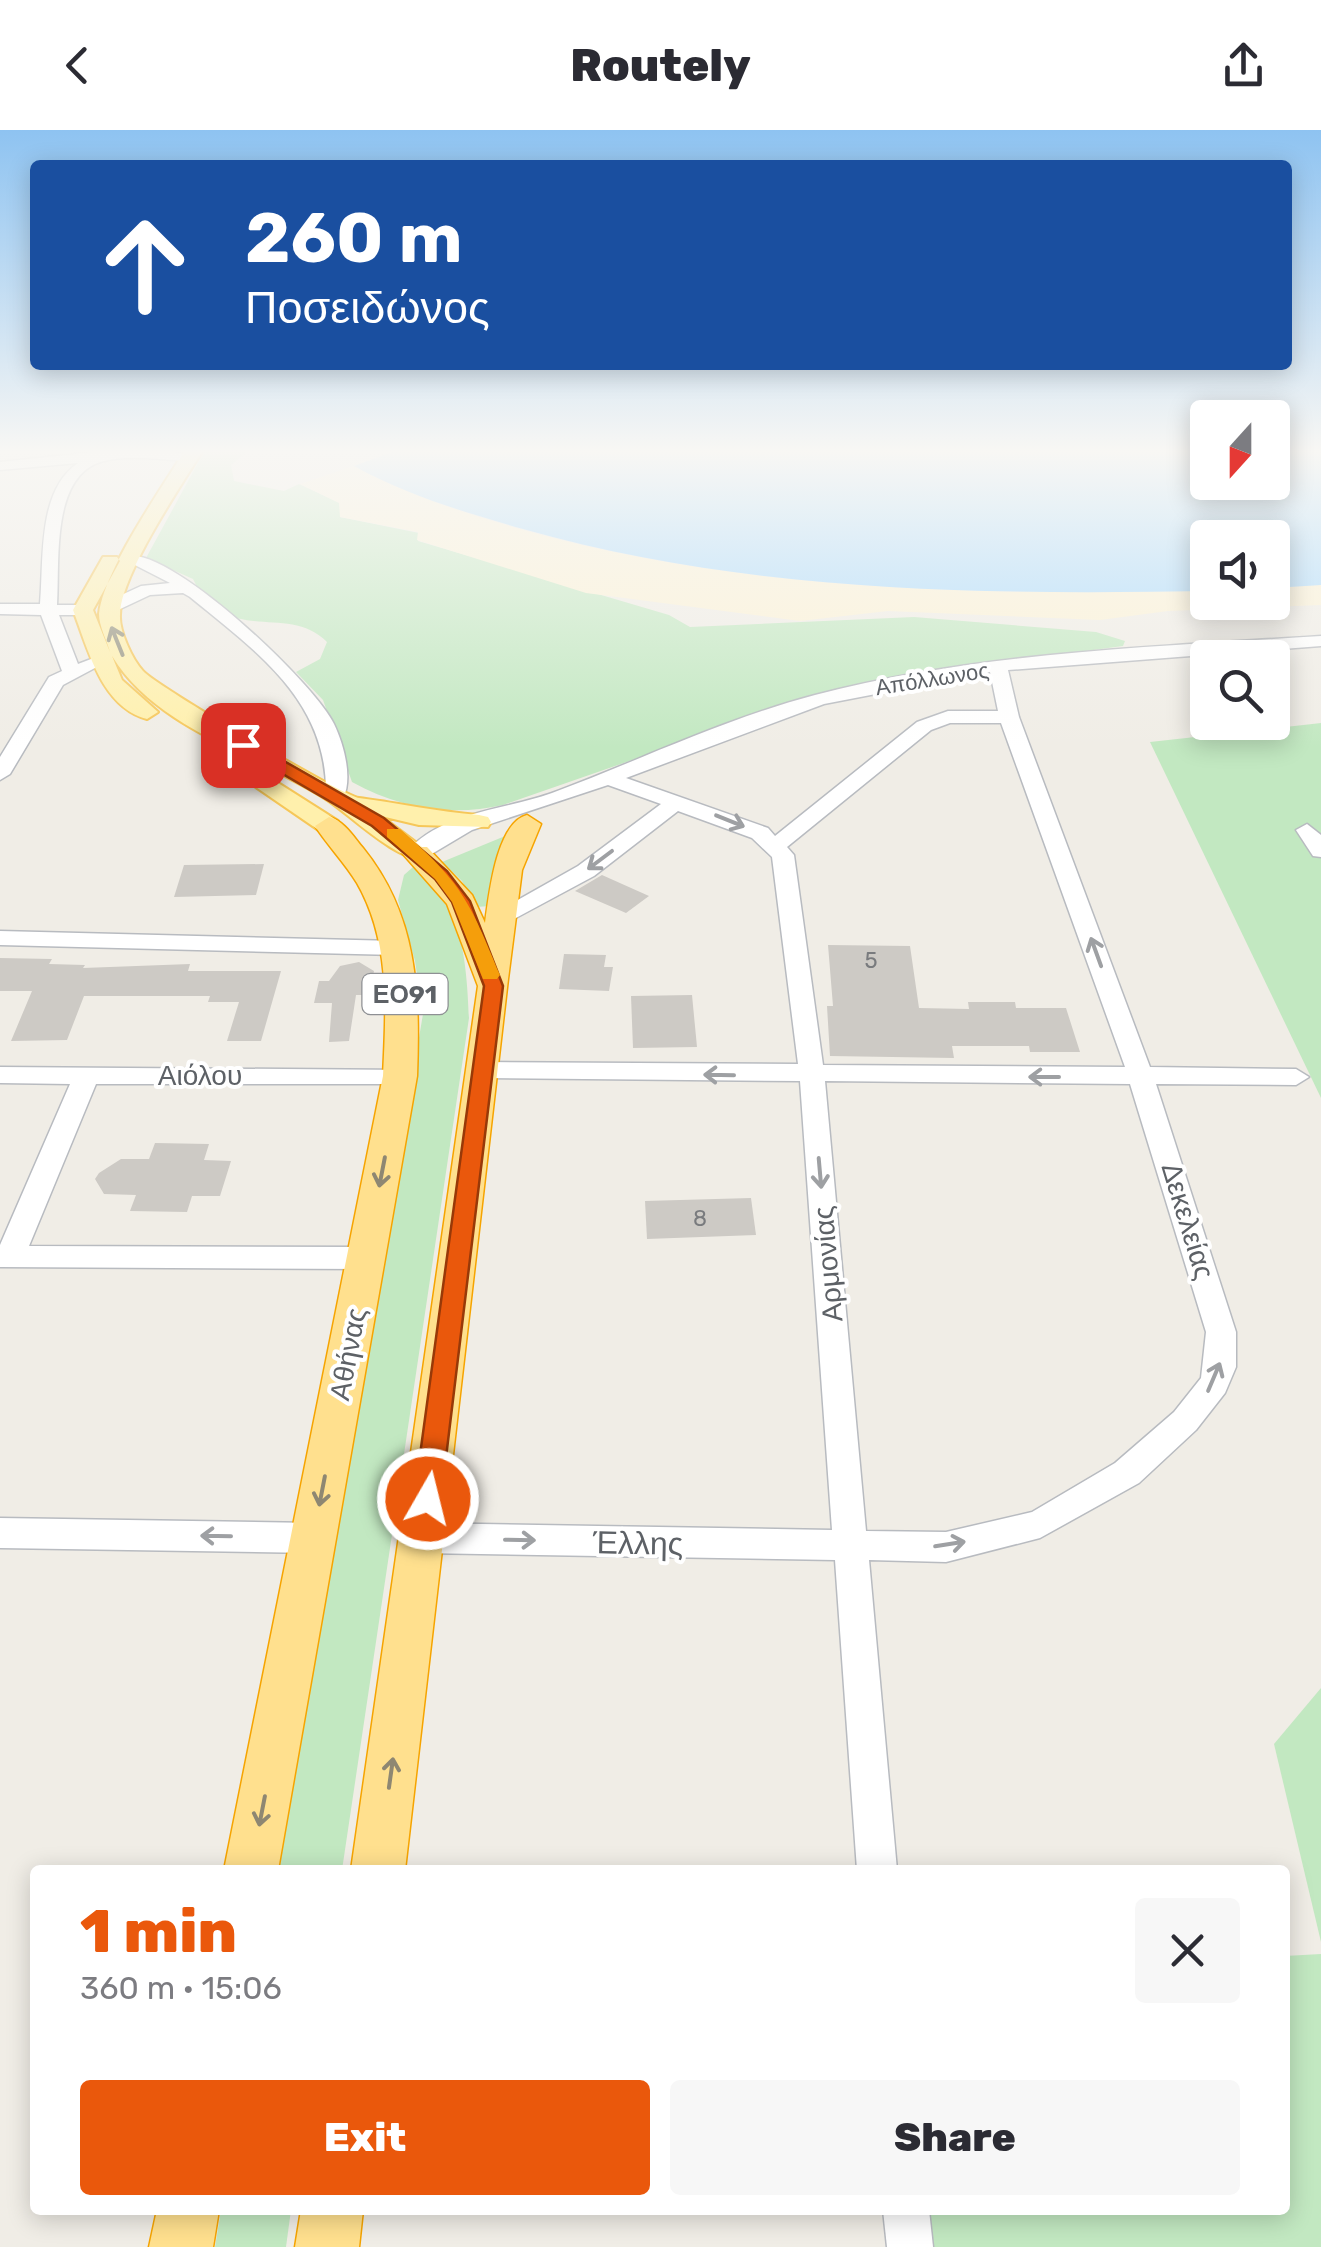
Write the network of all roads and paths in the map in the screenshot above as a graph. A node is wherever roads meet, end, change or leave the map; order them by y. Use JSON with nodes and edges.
{"nodes":[{"id":1,"x":53,"y":551,"type":"edge"},
{"id":2,"x":114,"y":551,"type":"edge"},
{"id":3,"x":138,"y":551,"type":"edge"},
{"id":4,"x":135,"y":559,"type":"junction"},
{"id":5,"x":192,"y":587,"type":"junction"},
{"id":6,"x":110,"y":607,"type":"junction"},
{"id":7,"x":0,"y":609,"type":"edge"},
{"id":8,"x":48,"y":610,"type":"junction"},
{"id":9,"x":83,"y":610,"type":"junction"},
{"id":10,"x":1321,"y":642,"type":"edge"},
{"id":11,"x":100,"y":661,"type":"junction"},
{"id":12,"x":998,"y":668,"type":"junction"},
{"id":13,"x":71,"y":671,"type":"junction"},
{"id":14,"x":1009,"y":716,"type":"junction"},
{"id":15,"x":0,"y":774,"type":"edge"},
{"id":16,"x":605,"y":777,"type":"junction"},
{"id":17,"x":337,"y":783,"type":"junction"},
{"id":18,"x":560,"y":797,"type":"junction"},
{"id":19,"x":678,"y":801,"type":"junction"},
{"id":20,"x":478,"y":822,"type":"junction"},
{"id":21,"x":527,"y":824,"type":"junction"},
{"id":22,"x":1306,"y":830,"type":"dead end"},
{"id":23,"x":338,"y":836,"type":"junction"},
{"id":24,"x":777,"y":846,"type":"junction"},
{"id":25,"x":1321,"y":851,"type":"edge"},
{"id":26,"x":417,"y":853,"type":"junction"},
{"id":27,"x":388,"y":913,"type":"junction"},
{"id":28,"x":499,"y":920,"type":"junction"},
{"id":29,"x":0,"y":938,"type":"edge"},
{"id":30,"x":396,"y":948,"type":"junction"},
{"id":31,"x":494,"y":986,"type":"junction"},
{"id":32,"x":486,"y":1070,"type":"junction"},
{"id":33,"x":87,"y":1074,"type":"junction"},
{"id":34,"x":0,"y":1075,"type":"edge"},
{"id":35,"x":400,"y":1076,"type":"junction"},
{"id":36,"x":812,"y":1076,"type":"junction"},
{"id":37,"x":1142,"y":1076,"type":"junction"},
{"id":38,"x":1296,"y":1077,"type":"dead end"},
{"id":39,"x":5,"y":1256,"type":"edge"},
{"id":40,"x":366,"y":1258,"type":"junction"},
{"id":41,"x":0,"y":1534,"type":"edge"},
{"id":42,"x":314,"y":1538,"type":"junction"},
{"id":43,"x":422,"y":1538,"type":"junction"},
{"id":44,"x":853,"y":1548,"type":"junction"},
{"id":45,"x":252,"y":1865,"type":"edge"},
{"id":46,"x":379,"y":1865,"type":"edge"},
{"id":47,"x":876,"y":1865,"type":"edge"},
{"id":48,"x":187,"y":2215,"type":"edge"},
{"id":49,"x":331,"y":2215,"type":"edge"},
{"id":50,"x":907,"y":2215,"type":"edge"},
{"id":51,"x":181,"y":2247,"type":"edge"},
{"id":52,"x":327,"y":2247,"type":"edge"},
{"id":53,"x":910,"y":2247,"type":"edge"}],
"edges":[{"from":1,"to":8,"type":"street"},
{"from":2,"to":9,"type":"main road"},
{"from":3,"to":4,"type":"main road"},
{"from":4,"to":5,"type":"street"},
{"from":4,"to":6,"type":"main road"},
{"from":5,"to":6,"type":"street"},
{"from":5,"to":17,"type":"street"},
{"from":17,"to":6,"type":"main road","number":"ΕΟ91","one_way":true},
{"from":7,"to":8,"type":"street"},
{"from":8,"to":9,"type":"street"},
{"from":8,"to":13,"type":"street"},
{"from":9,"to":11,"type":"main road","number":"ΕΟ91"},
{"from":10,"to":12,"type":"street","name":"Απόλλωνος"},
{"from":11,"to":13,"type":"street"},
{"from":11,"to":23,"type":"main road","number":"ΕΟ91"},
{"from":12,"to":14,"type":"street","name":"Δεκελείας"},
{"from":12,"to":16,"type":"street","name":"Απόλλωνος"},
{"from":13,"to":15,"type":"street"},
{"from":14,"to":24,"type":"street"},
{"from":37,"to":14,"type":"street","name":"Δεκελείας","one_way":true},
{"from":16,"to":18,"type":"street","name":"Απόλλωνος"},
{"from":16,"to":19,"type":"street"},
{"from":17,"to":20,"type":"main road"},
{"from":17,"to":26,"type":"main road","number":"ΕΟ91"},
{"from":18,"to":20,"type":"street"},
{"from":18,"to":21,"type":"street"},
{"from":19,"to":24,"type":"street","one_way":true},
{"from":19,"to":28,"type":"street","one_way":true},
{"from":20,"to":26,"type":"street"},
{"from":21,"to":26,"type":"street"},
{"from":21,"to":28,"type":"highway"},
{"from":22,"to":25,"type":"street"},
{"from":23,"to":26,"type":"highway"},
{"from":23,"to":27,"type":"highway","name":"Αθήνας","number":"ΕΟ91"},
{"from":24,"to":36,"type":"street","name":"Αρμονίας"},
{"from":26,"to":27,"type":"highway"},
{"from":26,"to":31,"type":"highway","number":"ΕΟ91"},
{"from":27,"to":30,"type":"highway","name":"Αθήνας","number":"ΕΟ91"},
{"from":28,"to":31,"type":"highway"},
{"from":29,"to":30,"type":"street"},
{"from":30,"to":35,"type":"highway","name":"Αθήνας","number":"ΕΟ91"},
{"from":31,"to":32,"type":"highway","number":"ΕΟ91"},
{"from":36,"to":32,"type":"street","one_way":true},
{"from":32,"to":43,"type":"highway","number":"ΕΟ91"},
{"from":33,"to":34,"type":"street","name":"Αιόλου"},
{"from":33,"to":35,"type":"street","name":"Αιόλου"},
{"from":33,"to":39,"type":"street"},
{"from":35,"to":40,"type":"highway","name":"Αθήνας","number":"ΕΟ91","one_way":true},
{"from":37,"to":36,"type":"street","one_way":true},
{"from":36,"to":44,"type":"street","name":"Αρμονίας","one_way":true},
{"from":37,"to":38,"type":"street"},
{"from":44,"to":37,"type":"street","name":"Δεκελείας","one_way":true},
{"from":39,"to":40,"type":"street"},
{"from":40,"to":42,"type":"highway","name":"Αθήνας","number":"ΕΟ91","one_way":true},
{"from":42,"to":41,"type":"street","one_way":true},
{"from":42,"to":45,"type":"highway","name":"Αθήνας","number":"ΕΟ91","one_way":true},
{"from":43,"to":44,"type":"street","name":"Έλλης","one_way":true},
{"from":46,"to":43,"type":"highway","number":"ΕΟ91","one_way":true},
{"from":44,"to":47,"type":"street","name":"Αρμονίας"},
{"from":48,"to":51,"type":"highway"},
{"from":49,"to":52,"type":"highway"},
{"from":50,"to":53,"type":"street"}]}
